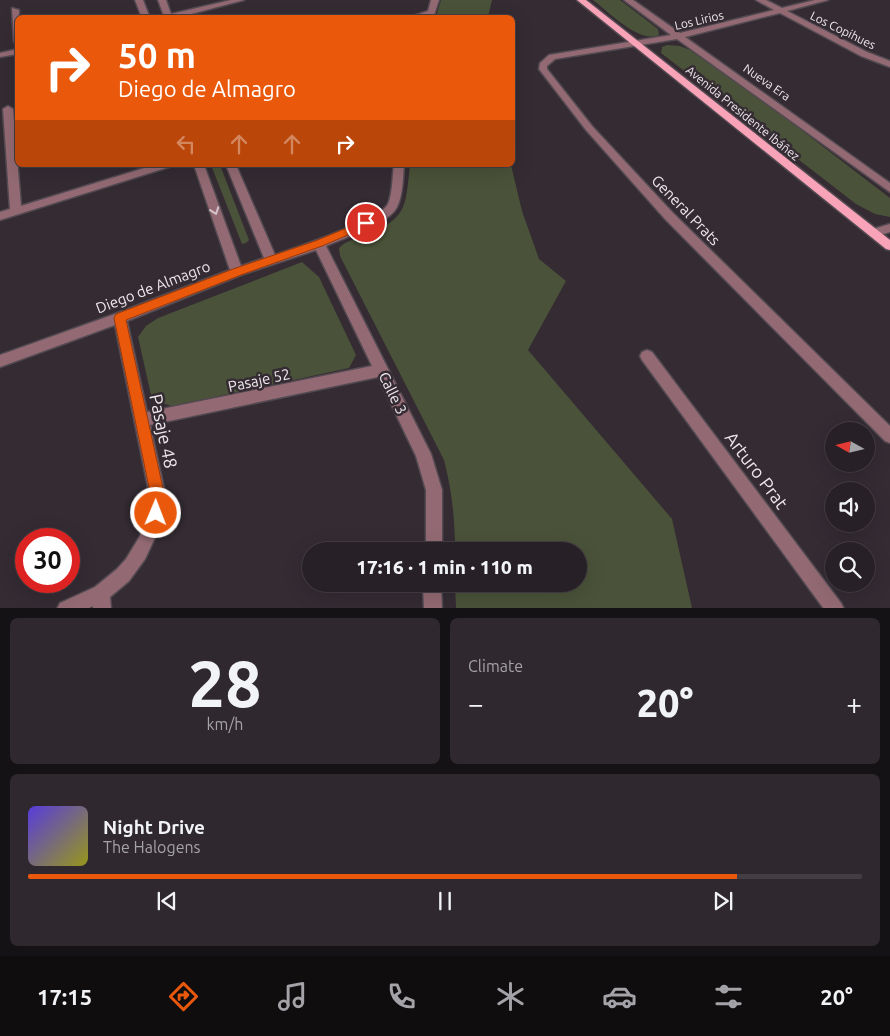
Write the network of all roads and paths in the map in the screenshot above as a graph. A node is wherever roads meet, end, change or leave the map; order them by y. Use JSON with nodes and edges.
{"nodes":[{"id":1,"x":139,"y":0,"type":"edge"},
{"id":2,"x":162,"y":0,"type":"edge"},
{"id":3,"x":240,"y":0,"type":"edge"},
{"id":4,"x":435,"y":0,"type":"edge"},
{"id":5,"x":581,"y":0,"type":"edge"},
{"id":6,"x":628,"y":0,"type":"edge"},
{"id":7,"x":760,"y":0,"type":"edge"},
{"id":8,"x":824,"y":0,"type":"edge"},
{"id":9,"x":15,"y":10,"type":"dead end"},
{"id":10,"x":780,"y":12,"type":"junction"},
{"id":11,"x":15,"y":15,"type":"edge"},
{"id":12,"x":145,"y":15,"type":"edge"},
{"id":13,"x":166,"y":15,"type":"edge"},
{"id":14,"x":176,"y":15,"type":"edge"},
{"id":15,"x":430,"y":15,"type":"edge"},
{"id":16,"x":678,"y":36,"type":"junction"},
{"id":17,"x":637,"y":44,"type":"junction"},
{"id":18,"x":15,"y":53,"type":"edge"},
{"id":19,"x":0,"y":56,"type":"edge"},
{"id":20,"x":890,"y":64,"type":"edge"},
{"id":21,"x":8,"y":108,"type":"dead end"},
{"id":22,"x":159,"y":167,"type":"edge"},
{"id":23,"x":199,"y":167,"type":"edge"},
{"id":24,"x":232,"y":167,"type":"edge"},
{"id":25,"x":399,"y":167,"type":"edge"},
{"id":26,"x":890,"y":188,"type":"edge"},
{"id":27,"x":16,"y":211,"type":"junction"},
{"id":28,"x":0,"y":216,"type":"edge"},
{"id":29,"x":890,"y":228,"type":"edge"},
{"id":30,"x":874,"y":233,"type":"junction"},
{"id":31,"x":319,"y":244,"type":"junction"},
{"id":32,"x":890,"y":246,"type":"edge"},
{"id":33,"x":271,"y":260,"type":"junction"},
{"id":34,"x":237,"y":272,"type":"junction"},
{"id":35,"x":120,"y":318,"type":"junction"},
{"id":36,"x":647,"y":356,"type":"dead end"},
{"id":37,"x":0,"y":361,"type":"edge"},
{"id":38,"x":382,"y":370,"type":"junction"},
{"id":39,"x":142,"y":420,"type":"junction"},
{"id":40,"x":890,"y":436,"type":"edge"},
{"id":41,"x":434,"y":542,"type":"edge"},
{"id":42,"x":432,"y":592,"type":"edge"},
{"id":43,"x":101,"y":601,"type":"edge"},
{"id":44,"x":66,"y":608,"type":"edge"},
{"id":45,"x":433,"y":608,"type":"edge"},
{"id":46,"x":835,"y":608,"type":"edge"}],
"edges":[{"from":1,"to":12,"type":"street"},
{"from":2,"to":13,"type":"street"},
{"from":3,"to":14,"type":"street"},
{"from":4,"to":15,"type":"street"},
{"from":5,"to":17,"type":"main road","name":"Avenida Presidente Ibáñez"},
{"from":6,"to":16,"type":"street","name":"Nueva Era"},
{"from":7,"to":10,"type":"street","name":"Los Copihues"},
{"from":8,"to":10,"type":"street","name":"Los Lirios"},
{"from":9,"to":11,"type":"street"},
{"from":10,"to":16,"type":"street","name":"Los Lirios"},
{"from":10,"to":20,"type":"street","name":"Los Copihues"},
{"from":16,"to":17,"type":"street","name":"Los Lirios"},
{"from":16,"to":26,"type":"street","name":"Nueva Era"},
{"from":17,"to":30,"type":"main road","name":"Avenida Presidente Ibáñez"},
{"from":17,"to":40,"type":"street","name":"General Prats"},
{"from":18,"to":19,"type":"street"},
{"from":21,"to":27,"type":"street"},
{"from":22,"to":27,"type":"street"},
{"from":23,"to":34,"type":"street","one_way":true},
{"from":24,"to":33,"type":"street"},
{"from":25,"to":31,"type":"street","name":"Diego de Almagro"},
{"from":27,"to":28,"type":"street"},
{"from":29,"to":30,"type":"street"},
{"from":30,"to":32,"type":"main road","name":"Avenida Presidente Ibáñez"},
{"from":31,"to":33,"type":"street","name":"Diego de Almagro"},
{"from":31,"to":38,"type":"street","name":"Calle 3"},
{"from":33,"to":34,"type":"street","name":"Diego de Almagro"},
{"from":34,"to":35,"type":"street","name":"Diego de Almagro"},
{"from":35,"to":37,"type":"street","name":"Diego de Almagro"},
{"from":35,"to":39,"type":"street","name":"Pasaje 48"},
{"from":36,"to":46,"type":"street","name":"Arturo Prat"},
{"from":38,"to":39,"type":"street","name":"Pasaje 52"},
{"from":38,"to":41,"type":"street","name":"Calle 3"},
{"from":39,"to":43,"type":"street","name":"Pasaje 48"},
{"from":42,"to":45,"type":"street"},
{"from":43,"to":44,"type":"street","name":"Pasaje 48"}]}
